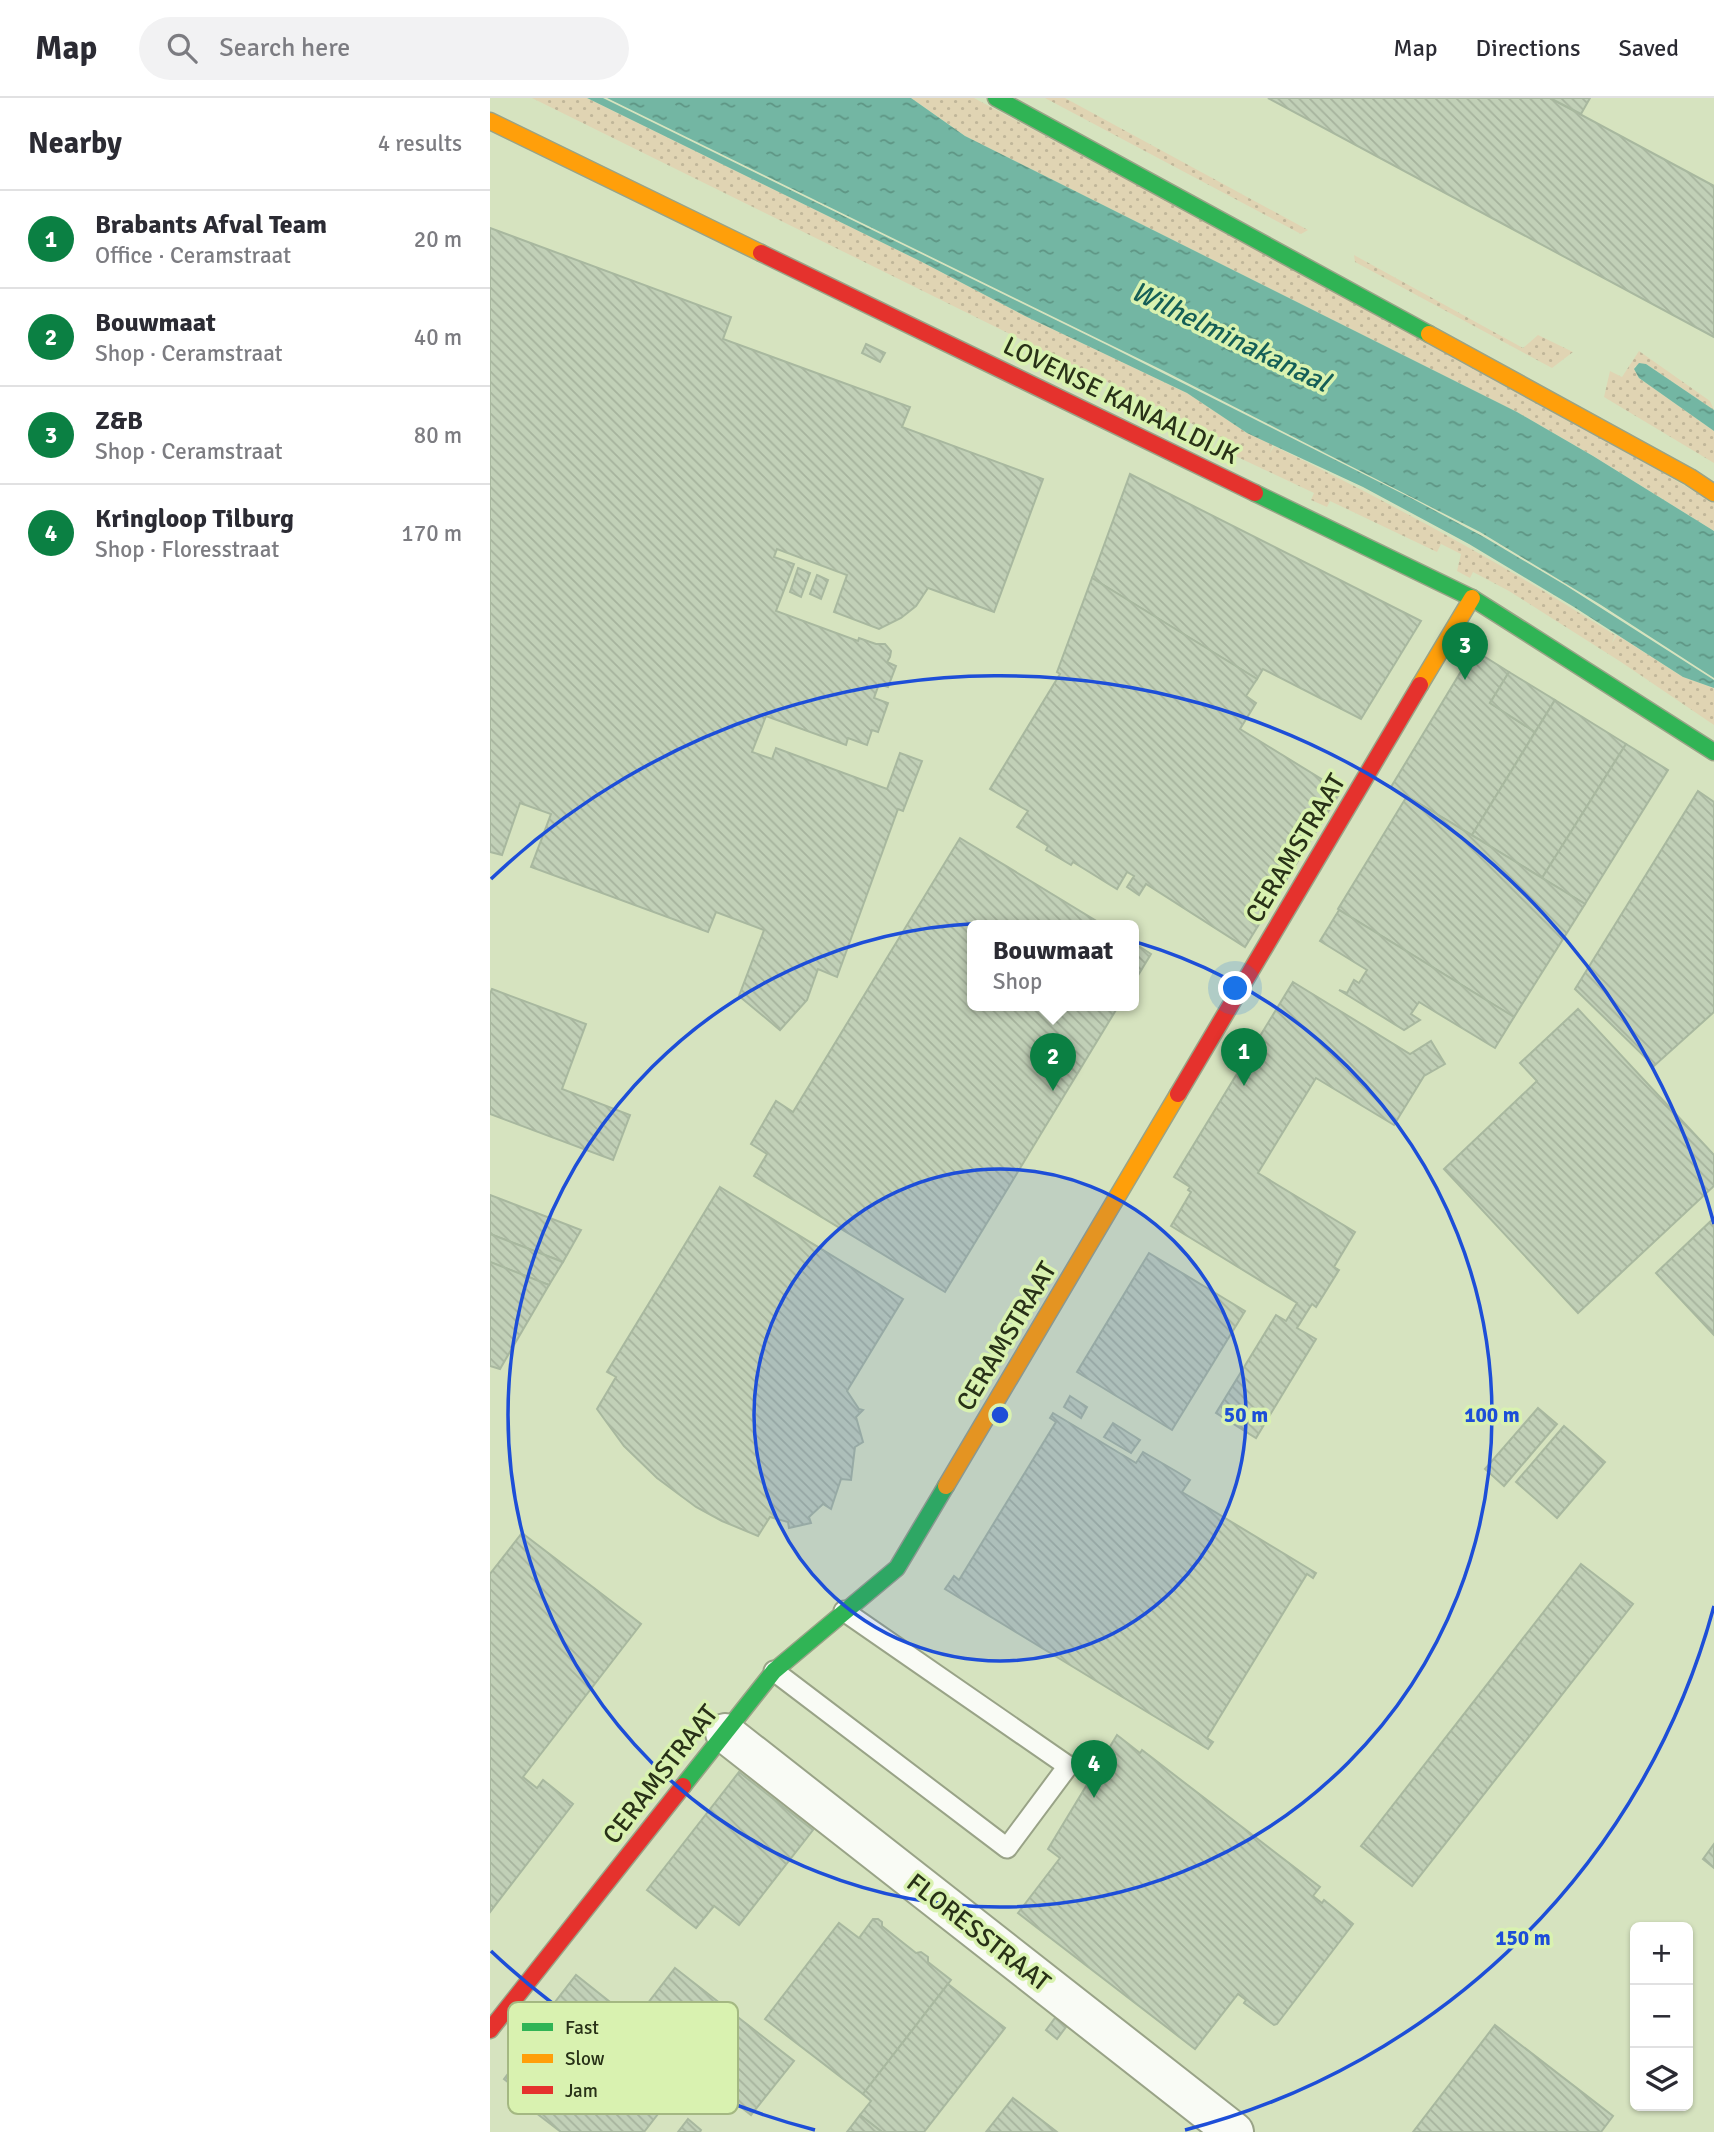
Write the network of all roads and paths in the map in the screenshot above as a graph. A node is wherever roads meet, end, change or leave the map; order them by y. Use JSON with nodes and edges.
{"nodes":[{"id":1,"x":996,"y":98,"type":"edge"},
{"id":2,"x":490,"y":121,"type":"edge"},
{"id":3,"x":1714,"y":493,"type":"edge"},
{"id":4,"x":1472,"y":598,"type":"junction"},
{"id":5,"x":1714,"y":752,"type":"edge"},
{"id":6,"x":844,"y":1611,"type":"junction"},
{"id":7,"x":774,"y":1671,"type":"junction"},
{"id":8,"x":725,"y":1733,"type":"junction"},
{"id":9,"x":512,"y":2002,"type":"edge"},
{"id":10,"x":508,"y":2007,"type":"edge"},
{"id":11,"x":490,"y":2030,"type":"edge"},
{"id":12,"x":1234,"y":2132,"type":"edge"}],
"edges":[{"from":1,"to":3,"type":"street"},
{"from":2,"to":4,"type":"street","name":"LOVENSE KANAALDIJK"},
{"from":4,"to":5,"type":"street","name":"LOVENSE KANAALDIJK"},
{"from":4,"to":6,"type":"street","name":"CERAMSTRAAT"},
{"from":6,"to":7,"type":"street","name":"CERAMSTRAAT"},
{"from":6,"to":7,"type":"lane"},
{"from":7,"to":8,"type":"street","name":"CERAMSTRAAT"},
{"from":8,"to":9,"type":"street","name":"CERAMSTRAAT"},
{"from":8,"to":12,"type":"street","name":"FLORESSTRAAT"},
{"from":10,"to":11,"type":"street","name":"CERAMSTRAAT"}]}
